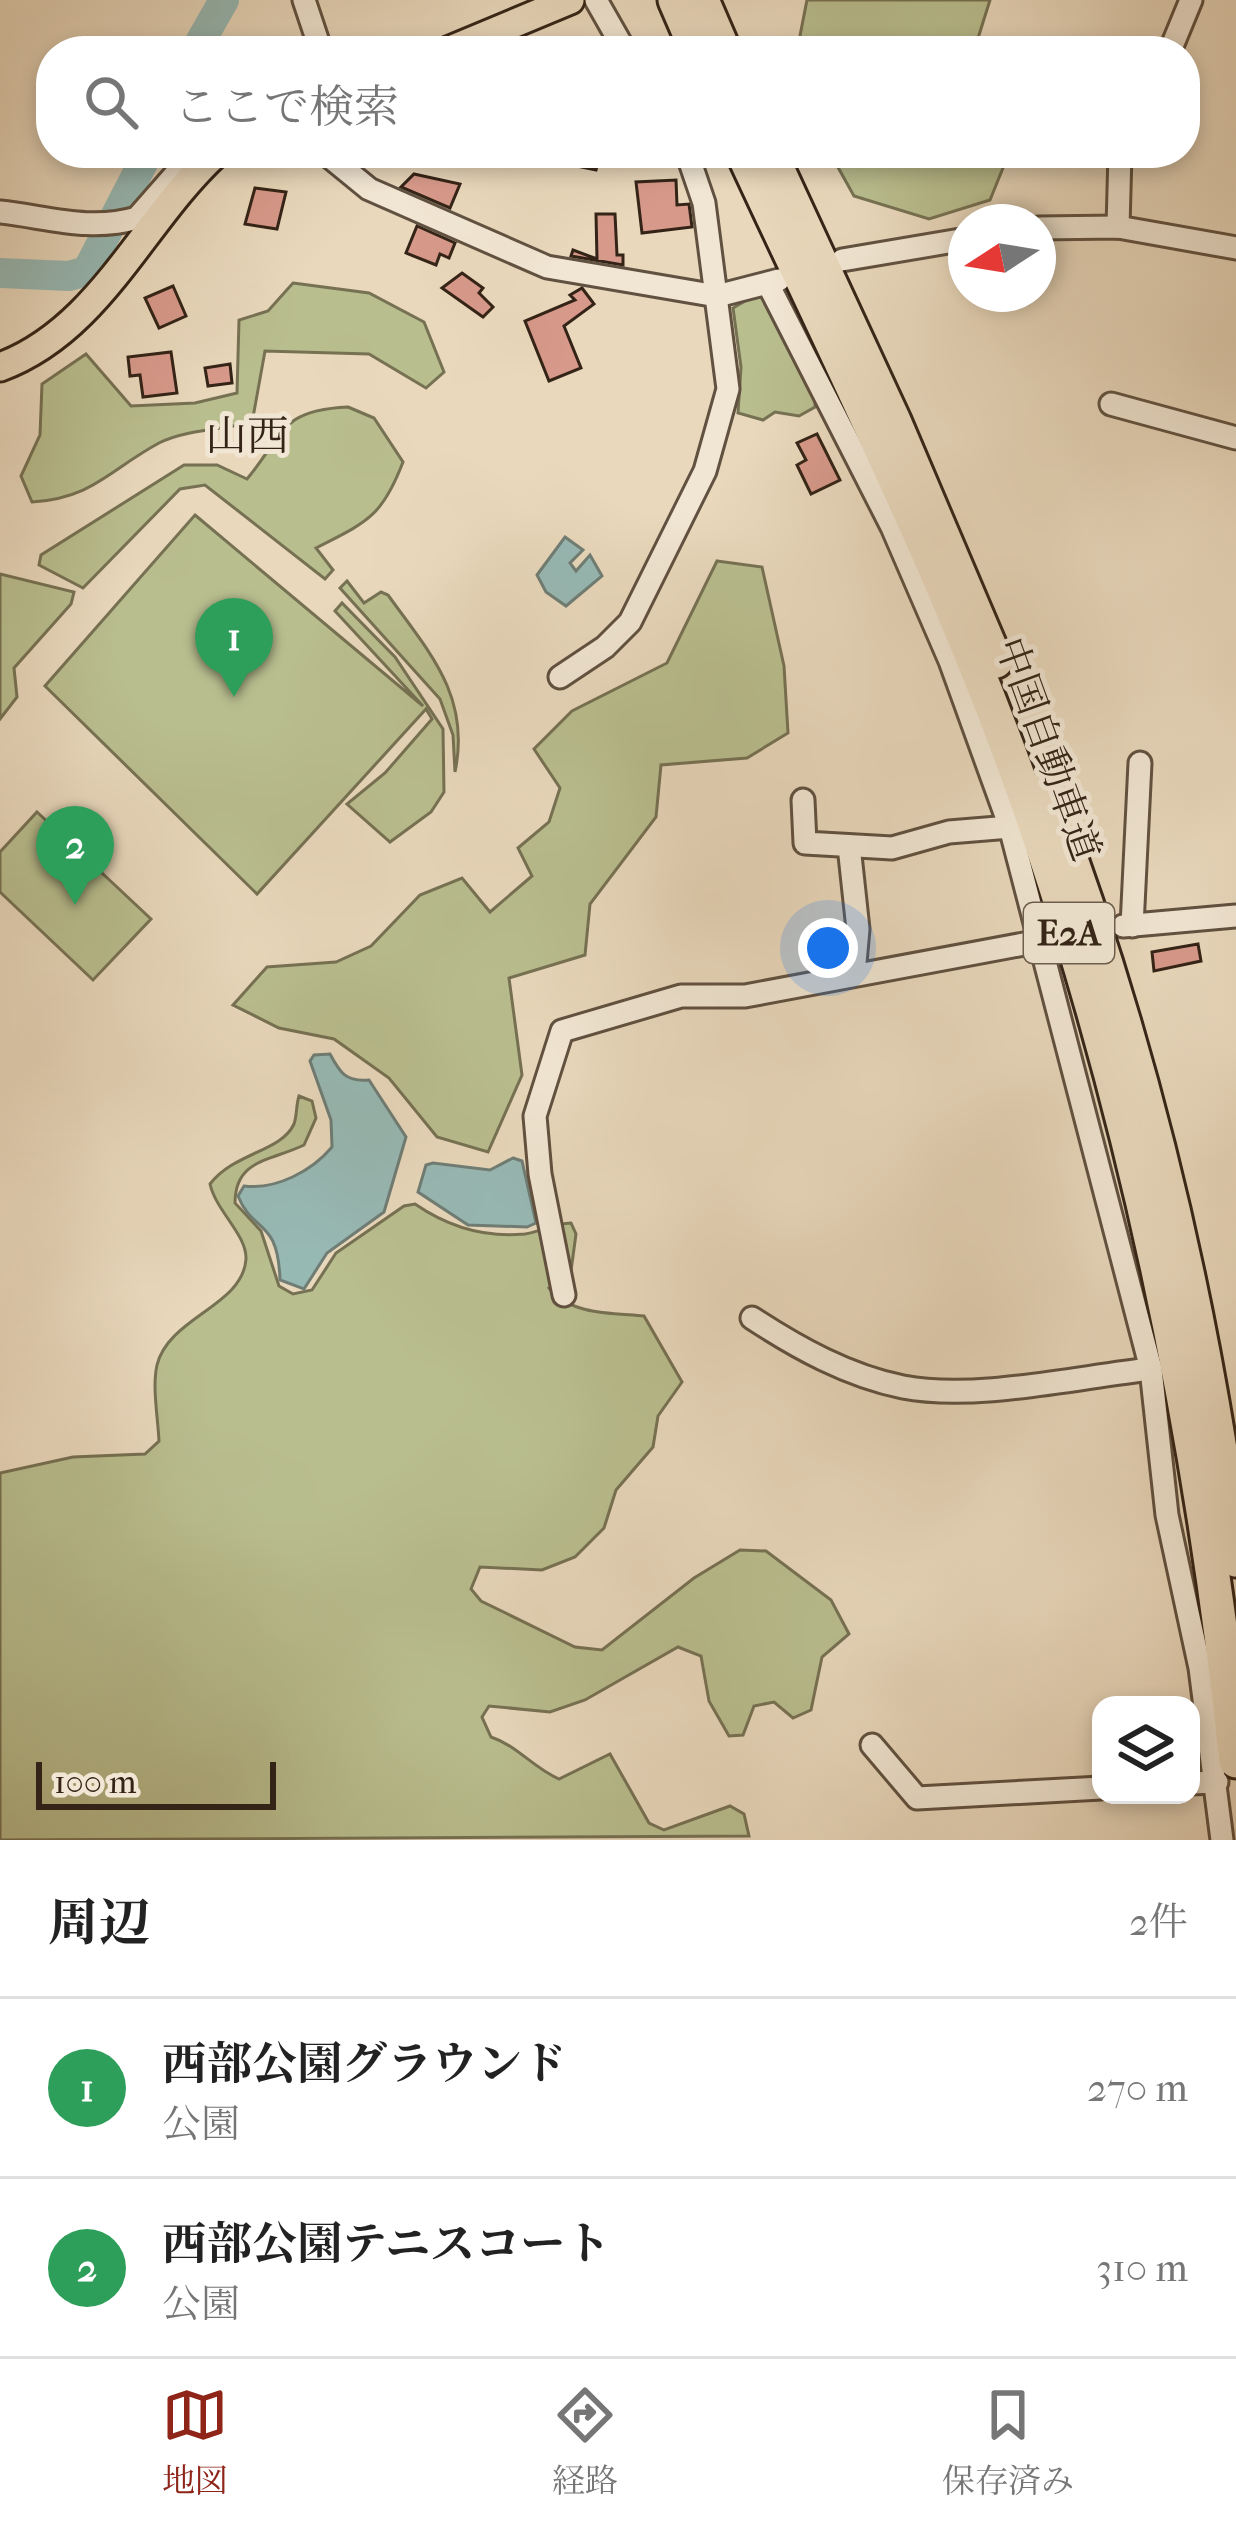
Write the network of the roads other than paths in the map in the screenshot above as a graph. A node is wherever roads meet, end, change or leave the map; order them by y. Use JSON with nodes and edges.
{"nodes":[{"id":1,"x":304,"y":0,"type":"edge"},
{"id":2,"x":570,"y":0,"type":"edge"},
{"id":3,"x":596,"y":0,"type":"edge"},
{"id":4,"x":674,"y":0,"type":"edge"},
{"id":5,"x":702,"y":0,"type":"edge"},
{"id":6,"x":1191,"y":0,"type":"edge"},
{"id":7,"x":316,"y":36,"type":"edge"},
{"id":8,"x":484,"y":36,"type":"edge"},
{"id":9,"x":616,"y":36,"type":"edge"},
{"id":10,"x":690,"y":36,"type":"edge"},
{"id":11,"x":718,"y":36,"type":"edge"},
{"id":12,"x":1176,"y":36,"type":"edge"},
{"id":13,"x":180,"y":168,"type":"edge"},
{"id":14,"x":202,"y":168,"type":"edge"},
{"id":15,"x":344,"y":168,"type":"edge"},
{"id":16,"x":692,"y":168,"type":"edge"},
{"id":17,"x":750,"y":168,"type":"edge"},
{"id":18,"x":777,"y":168,"type":"edge"},
{"id":19,"x":1120,"y":168,"type":"edge"},
{"id":20,"x":0,"y":212,"type":"edge"},
{"id":21,"x":1118,"y":227,"type":"junction"},
{"id":22,"x":1056,"y":228,"type":"edge"},
{"id":23,"x":948,"y":242,"type":"edge"},
{"id":24,"x":1236,"y":248,"type":"edge"},
{"id":25,"x":842,"y":260,"type":"dead end"},
{"id":26,"x":717,"y":296,"type":"junction"},
{"id":27,"x":0,"y":367,"type":"edge"},
{"id":28,"x":1111,"y":404,"type":"dead end"},
{"id":29,"x":1236,"y":438,"type":"edge"},
{"id":30,"x":560,"y":677,"type":"dead end"},
{"id":31,"x":1141,"y":763,"type":"dead end"},
{"id":32,"x":803,"y":800,"type":"dead end"},
{"id":33,"x":1010,"y":827,"type":"junction"},
{"id":34,"x":848,"y":846,"type":"junction"},
{"id":35,"x":1236,"y":916,"type":"edge"},
{"id":36,"x":1040,"y":940,"type":"junction"},
{"id":37,"x":854,"y":974,"type":"junction"},
{"id":38,"x":564,"y":1294,"type":"dead end"},
{"id":39,"x":752,"y":1318,"type":"dead end"},
{"id":40,"x":1151,"y":1369,"type":"junction"},
{"id":41,"x":1236,"y":1560,"type":"edge"},
{"id":42,"x":872,"y":1745,"type":"dead end"},
{"id":43,"x":1226,"y":1771,"type":"edge"},
{"id":44,"x":1092,"y":1788,"type":"edge"},
{"id":45,"x":1222,"y":1840,"type":"edge"}],
"edges":[{"from":1,"to":7,"type":"street"},
{"from":2,"to":8,"type":"main road"},
{"from":3,"to":9,"type":"street"},
{"from":4,"to":10,"type":"highway"},
{"from":5,"to":11,"type":"highway"},
{"from":6,"to":12,"type":"street"},
{"from":13,"to":20,"type":"street"},
{"from":14,"to":27,"type":"main road"},
{"from":15,"to":26,"type":"street"},
{"from":16,"to":26,"type":"street"},
{"from":17,"to":43,"type":"highway","name":"中国自動車道","number":"E2A"},
{"from":18,"to":41,"type":"highway","name":"中国自動車道","number":"E2A"},
{"from":19,"to":21,"type":"street"},
{"from":21,"to":22,"type":"street"},
{"from":21,"to":24,"type":"street"},
{"from":23,"to":25,"type":"street"},
{"from":26,"to":30,"type":"street"},
{"from":26,"to":33,"type":"street"},
{"from":28,"to":29,"type":"street"},
{"from":31,"to":35,"type":"street"},
{"from":32,"to":34,"type":"street"},
{"from":33,"to":34,"type":"street"},
{"from":33,"to":36,"type":"street"},
{"from":34,"to":37,"type":"street"},
{"from":36,"to":37,"type":"street"},
{"from":36,"to":40,"type":"street"},
{"from":37,"to":38,"type":"street"},
{"from":39,"to":40,"type":"street"},
{"from":40,"to":43,"type":"street"},
{"from":42,"to":44,"type":"street"},
{"from":43,"to":45,"type":"street"}]}
